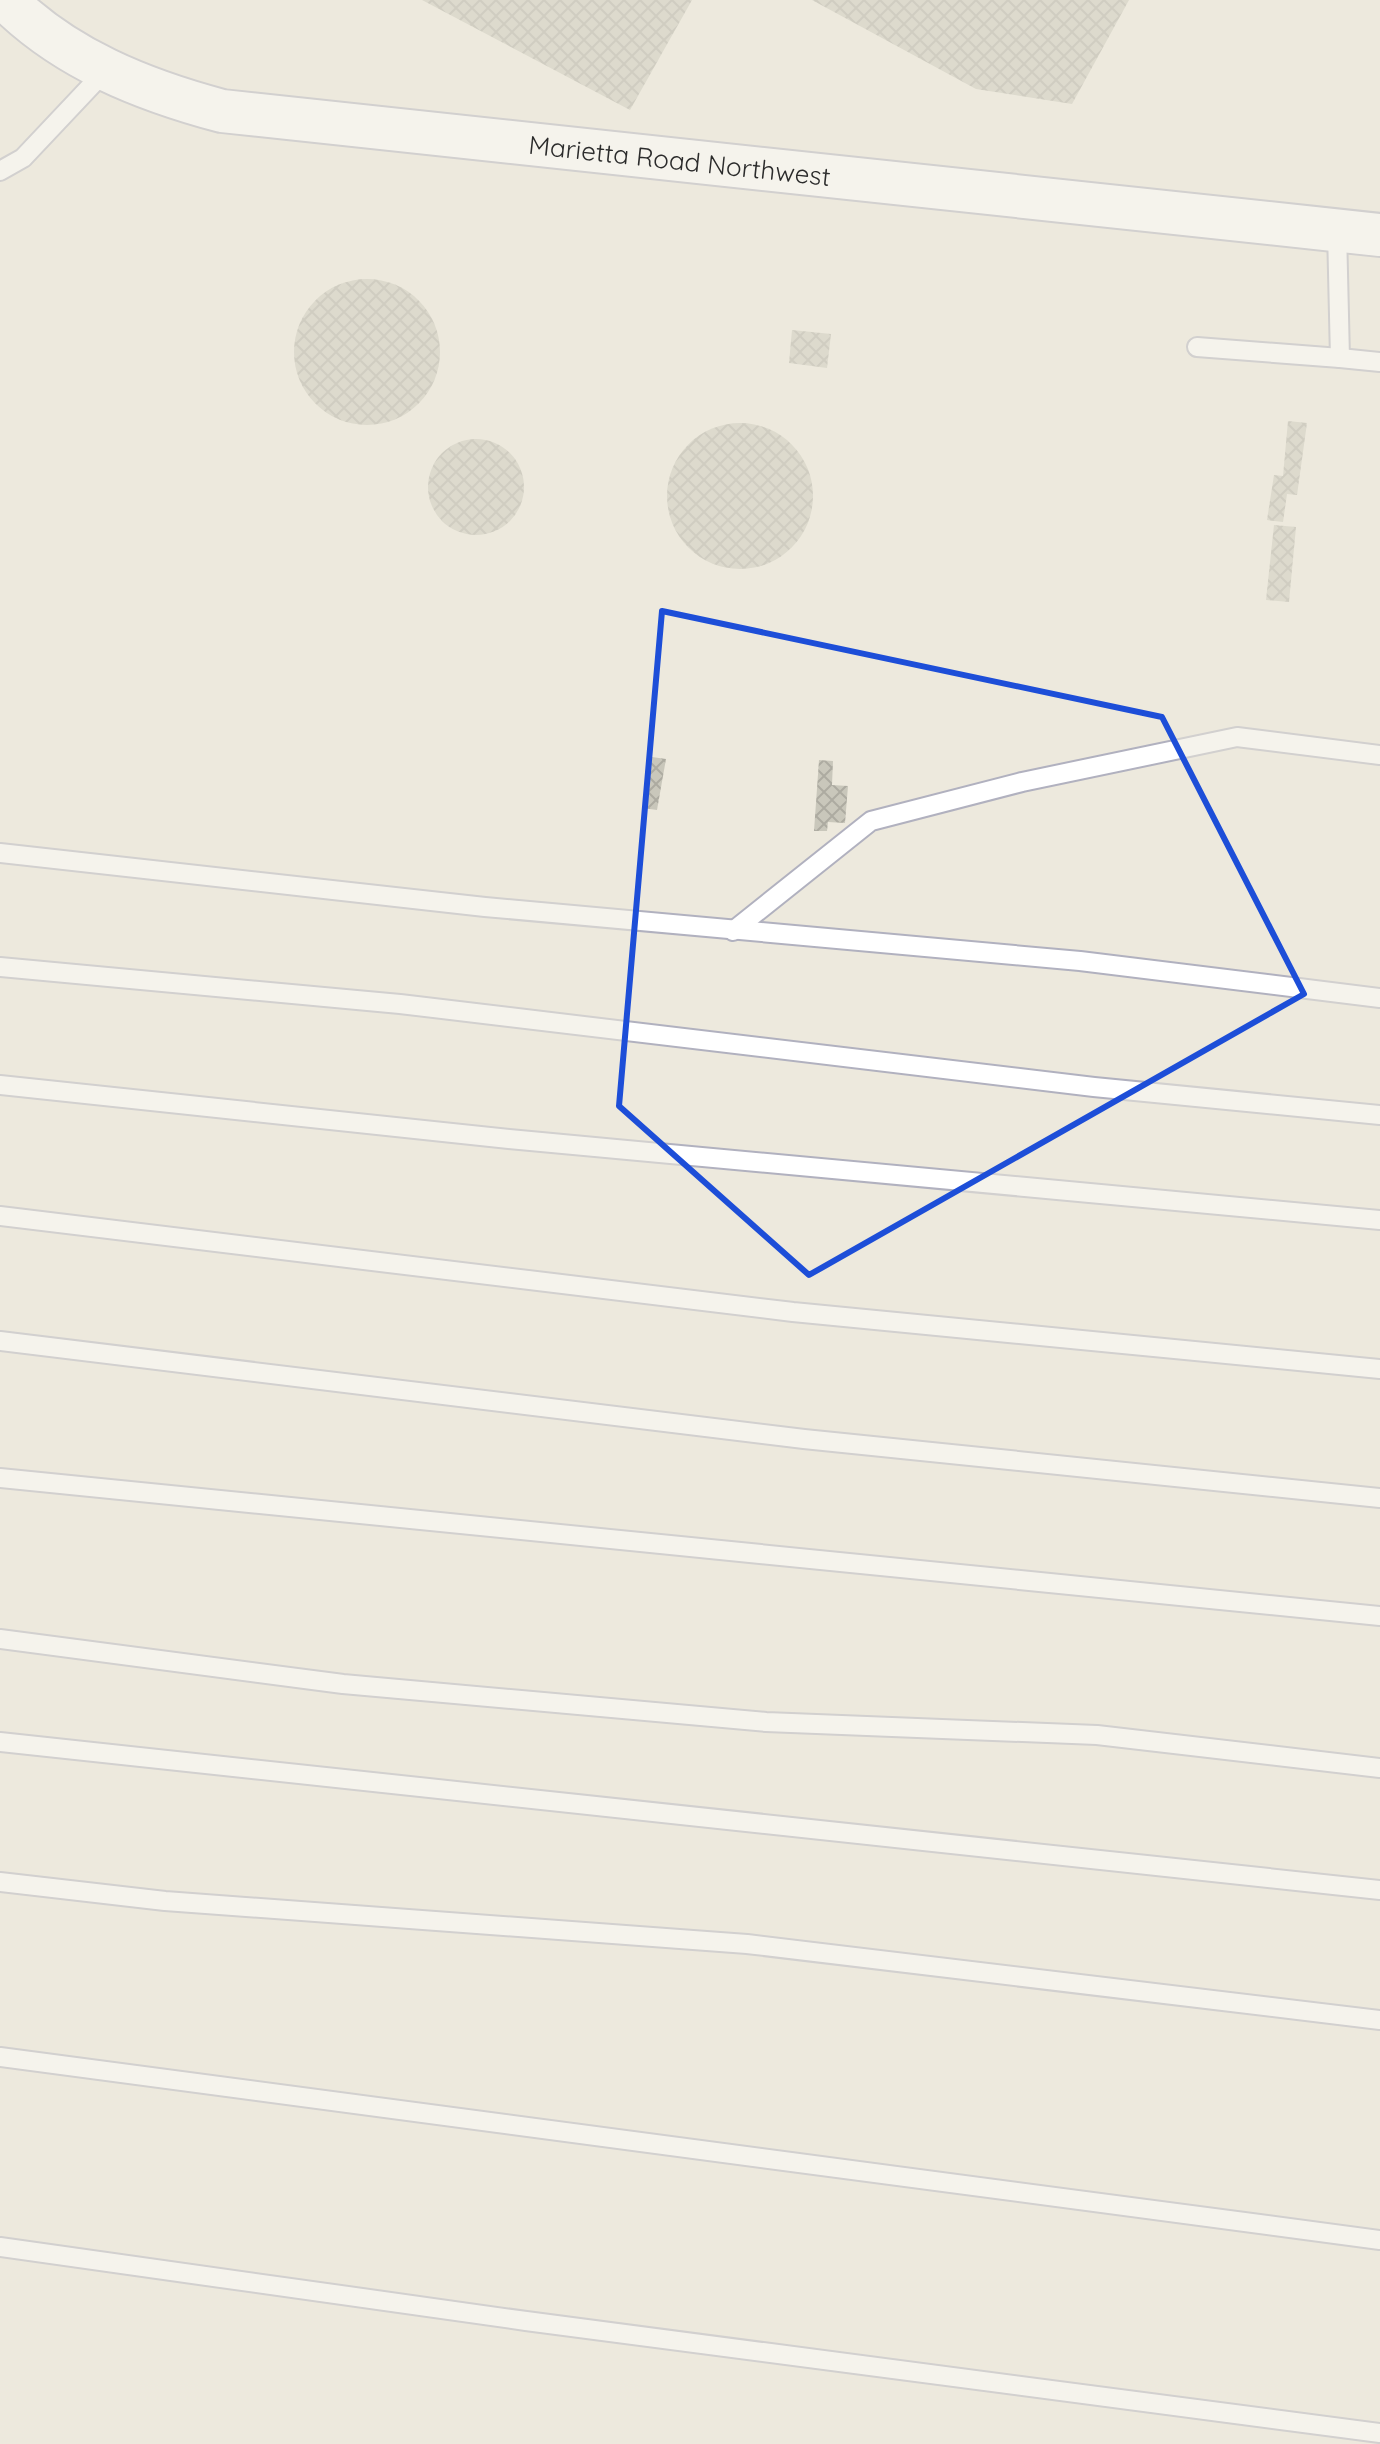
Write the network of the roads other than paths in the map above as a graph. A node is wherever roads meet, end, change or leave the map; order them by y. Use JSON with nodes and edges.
{"nodes":[{"id":1,"x":6,"y":0,"type":"edge"},
{"id":2,"x":106,"y":70,"type":"junction"},
{"id":3,"x":0,"y":171,"type":"edge"},
{"id":4,"x":1337,"y":230,"type":"junction"},
{"id":5,"x":1380,"y":235,"type":"edge"},
{"id":6,"x":1197,"y":347,"type":"dead end"},
{"id":7,"x":1340,"y":358,"type":"junction"},
{"id":8,"x":1380,"y":362,"type":"edge"},
{"id":9,"x":1380,"y":755,"type":"edge"},
{"id":10,"x":0,"y":853,"type":"edge"},
{"id":11,"x":733,"y":931,"type":"junction"},
{"id":12,"x":0,"y":967,"type":"edge"},
{"id":13,"x":1380,"y":998,"type":"edge"},
{"id":14,"x":0,"y":1085,"type":"edge"},
{"id":15,"x":1380,"y":1115,"type":"edge"},
{"id":16,"x":0,"y":1216,"type":"edge"},
{"id":17,"x":1380,"y":1220,"type":"edge"},
{"id":18,"x":0,"y":1341,"type":"edge"},
{"id":19,"x":1380,"y":1369,"type":"edge"},
{"id":20,"x":0,"y":1478,"type":"edge"},
{"id":21,"x":1380,"y":1498,"type":"edge"},
{"id":22,"x":1380,"y":1616,"type":"edge"},
{"id":23,"x":0,"y":1639,"type":"edge"},
{"id":24,"x":0,"y":1742,"type":"edge"},
{"id":25,"x":1380,"y":1768,"type":"edge"},
{"id":26,"x":0,"y":1882,"type":"edge"},
{"id":27,"x":1380,"y":1890,"type":"edge"},
{"id":28,"x":1380,"y":2020,"type":"edge"},
{"id":29,"x":0,"y":2057,"type":"edge"},
{"id":30,"x":1380,"y":2240,"type":"edge"},
{"id":31,"x":0,"y":2247,"type":"edge"},
{"id":32,"x":1380,"y":2433,"type":"edge"}],
"edges":[{"from":1,"to":2,"type":"street","name":"Marietta Road Northwest"},
{"from":2,"to":3,"type":"lane"},
{"from":2,"to":4,"type":"street","name":"Marietta Road Northwest"},
{"from":4,"to":5,"type":"street","name":"Marietta Road Northwest"},
{"from":4,"to":7,"type":"lane"},
{"from":6,"to":7,"type":"lane"},
{"from":7,"to":8,"type":"lane"},
{"from":9,"to":11,"type":"lane"},
{"from":10,"to":11,"type":"lane"},
{"from":11,"to":13,"type":"lane"},
{"from":12,"to":15,"type":"lane"},
{"from":14,"to":17,"type":"lane"},
{"from":16,"to":19,"type":"lane"},
{"from":18,"to":21,"type":"lane"},
{"from":20,"to":22,"type":"lane"},
{"from":23,"to":25,"type":"lane"},
{"from":24,"to":27,"type":"lane"},
{"from":26,"to":28,"type":"lane"},
{"from":29,"to":30,"type":"lane"},
{"from":31,"to":32,"type":"lane"}]}
